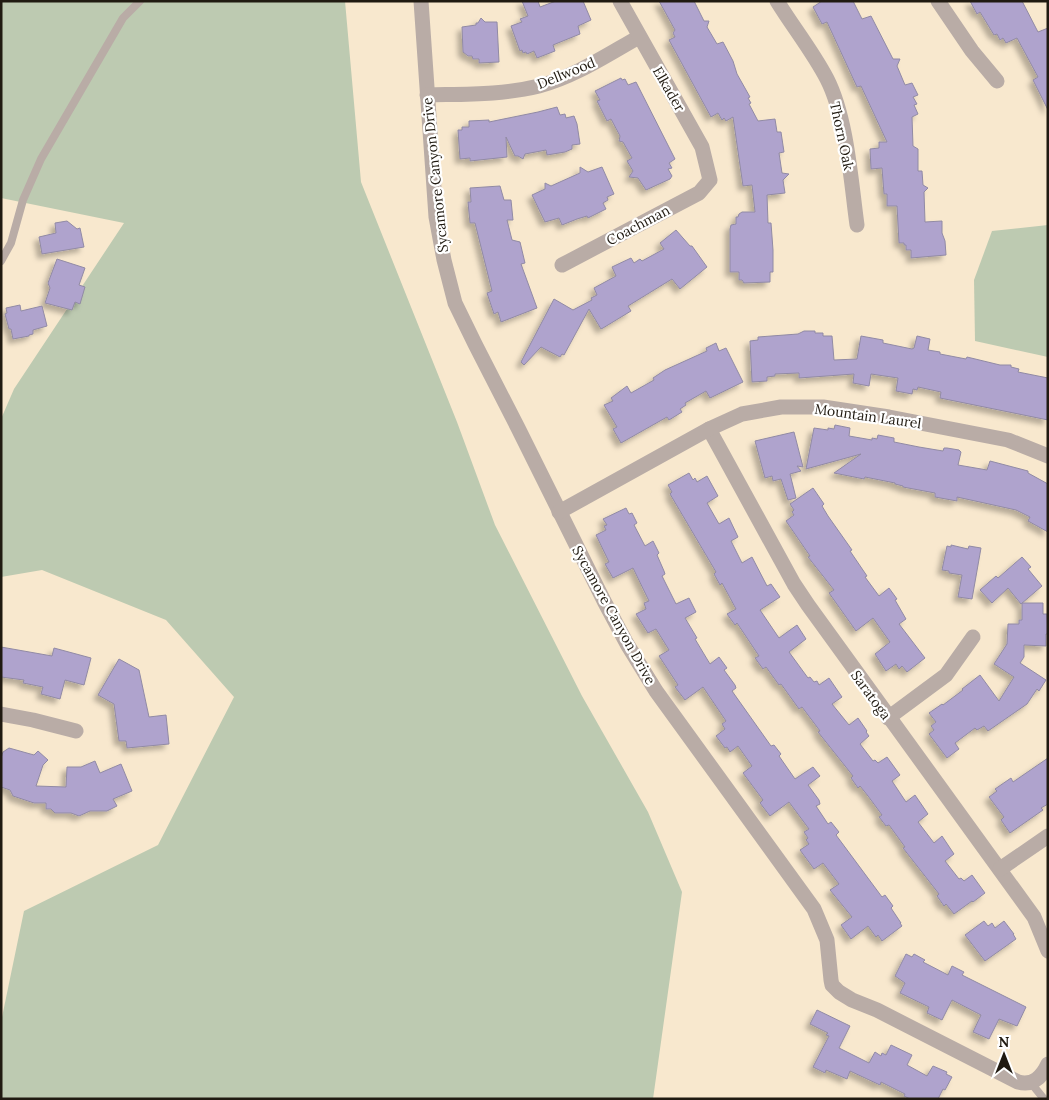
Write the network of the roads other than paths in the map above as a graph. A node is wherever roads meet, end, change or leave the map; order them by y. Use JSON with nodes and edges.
{"nodes":[{"id":1,"x":140,"y":1,"type":"edge"},
{"id":2,"x":421,"y":1,"type":"edge"},
{"id":3,"x":620,"y":1,"type":"edge"},
{"id":4,"x":778,"y":1,"type":"edge"},
{"id":5,"x":938,"y":1,"type":"edge"},
{"id":6,"x":639,"y":37,"type":"junction"},
{"id":7,"x":997,"y":81,"type":"dead end"},
{"id":8,"x":427,"y":96,"type":"junction"},
{"id":9,"x":710,"y":180,"type":"joint"},
{"id":10,"x":857,"y":225,"type":"dead end"},
{"id":11,"x":1,"y":261,"type":"edge"},
{"id":12,"x":562,"y":265,"type":"dead end"},
{"id":13,"x":709,"y":429,"type":"junction"},
{"id":14,"x":1048,"y":456,"type":"edge"},
{"id":15,"x":559,"y":512,"type":"junction"},
{"id":16,"x":974,"y":637,"type":"dead end"},
{"id":17,"x":1,"y":714,"type":"edge"},
{"id":18,"x":888,"y":718,"type":"junction"},
{"id":19,"x":76,"y":731,"type":"dead end"},
{"id":20,"x":1048,"y":836,"type":"edge"},
{"id":21,"x":1000,"y":869,"type":"junction"},
{"id":22,"x":1048,"y":951,"type":"edge"},
{"id":23,"x":1048,"y":1064,"type":"edge"},
{"id":24,"x":1031,"y":1083,"type":"junction"},
{"id":25,"x":1044,"y":1099,"type":"edge"}],
"edges":[{"from":1,"to":11,"type":"lane"},
{"from":2,"to":8,"type":"street","name":"Sycamore Canyon Drive"},
{"from":3,"to":6,"type":"street","name":"Elkader"},
{"from":4,"to":10,"type":"street","name":"Thorn Oak"},
{"from":5,"to":7,"type":"street"},
{"from":6,"to":8,"type":"street","name":"Dellwood"},
{"from":6,"to":9,"type":"street","name":"Elkader"},
{"from":8,"to":15,"type":"street","name":"Sycamore Canyon Drive"},
{"from":9,"to":12,"type":"street","name":"Coachman"},
{"from":13,"to":14,"type":"street","name":"Mountain Laurel"},
{"from":13,"to":15,"type":"street","name":"Mountain Laurel"},
{"from":13,"to":18,"type":"street","name":"Saratoga"},
{"from":15,"to":24,"type":"street","name":"Sycamore Canyon Drive"},
{"from":16,"to":18,"type":"street"},
{"from":17,"to":19,"type":"street"},
{"from":18,"to":21,"type":"street","name":"Saratoga"},
{"from":20,"to":21,"type":"street"},
{"from":21,"to":22,"type":"street","name":"Saratoga"},
{"from":23,"to":24,"type":"street"},
{"from":24,"to":25,"type":"lane"}]}
